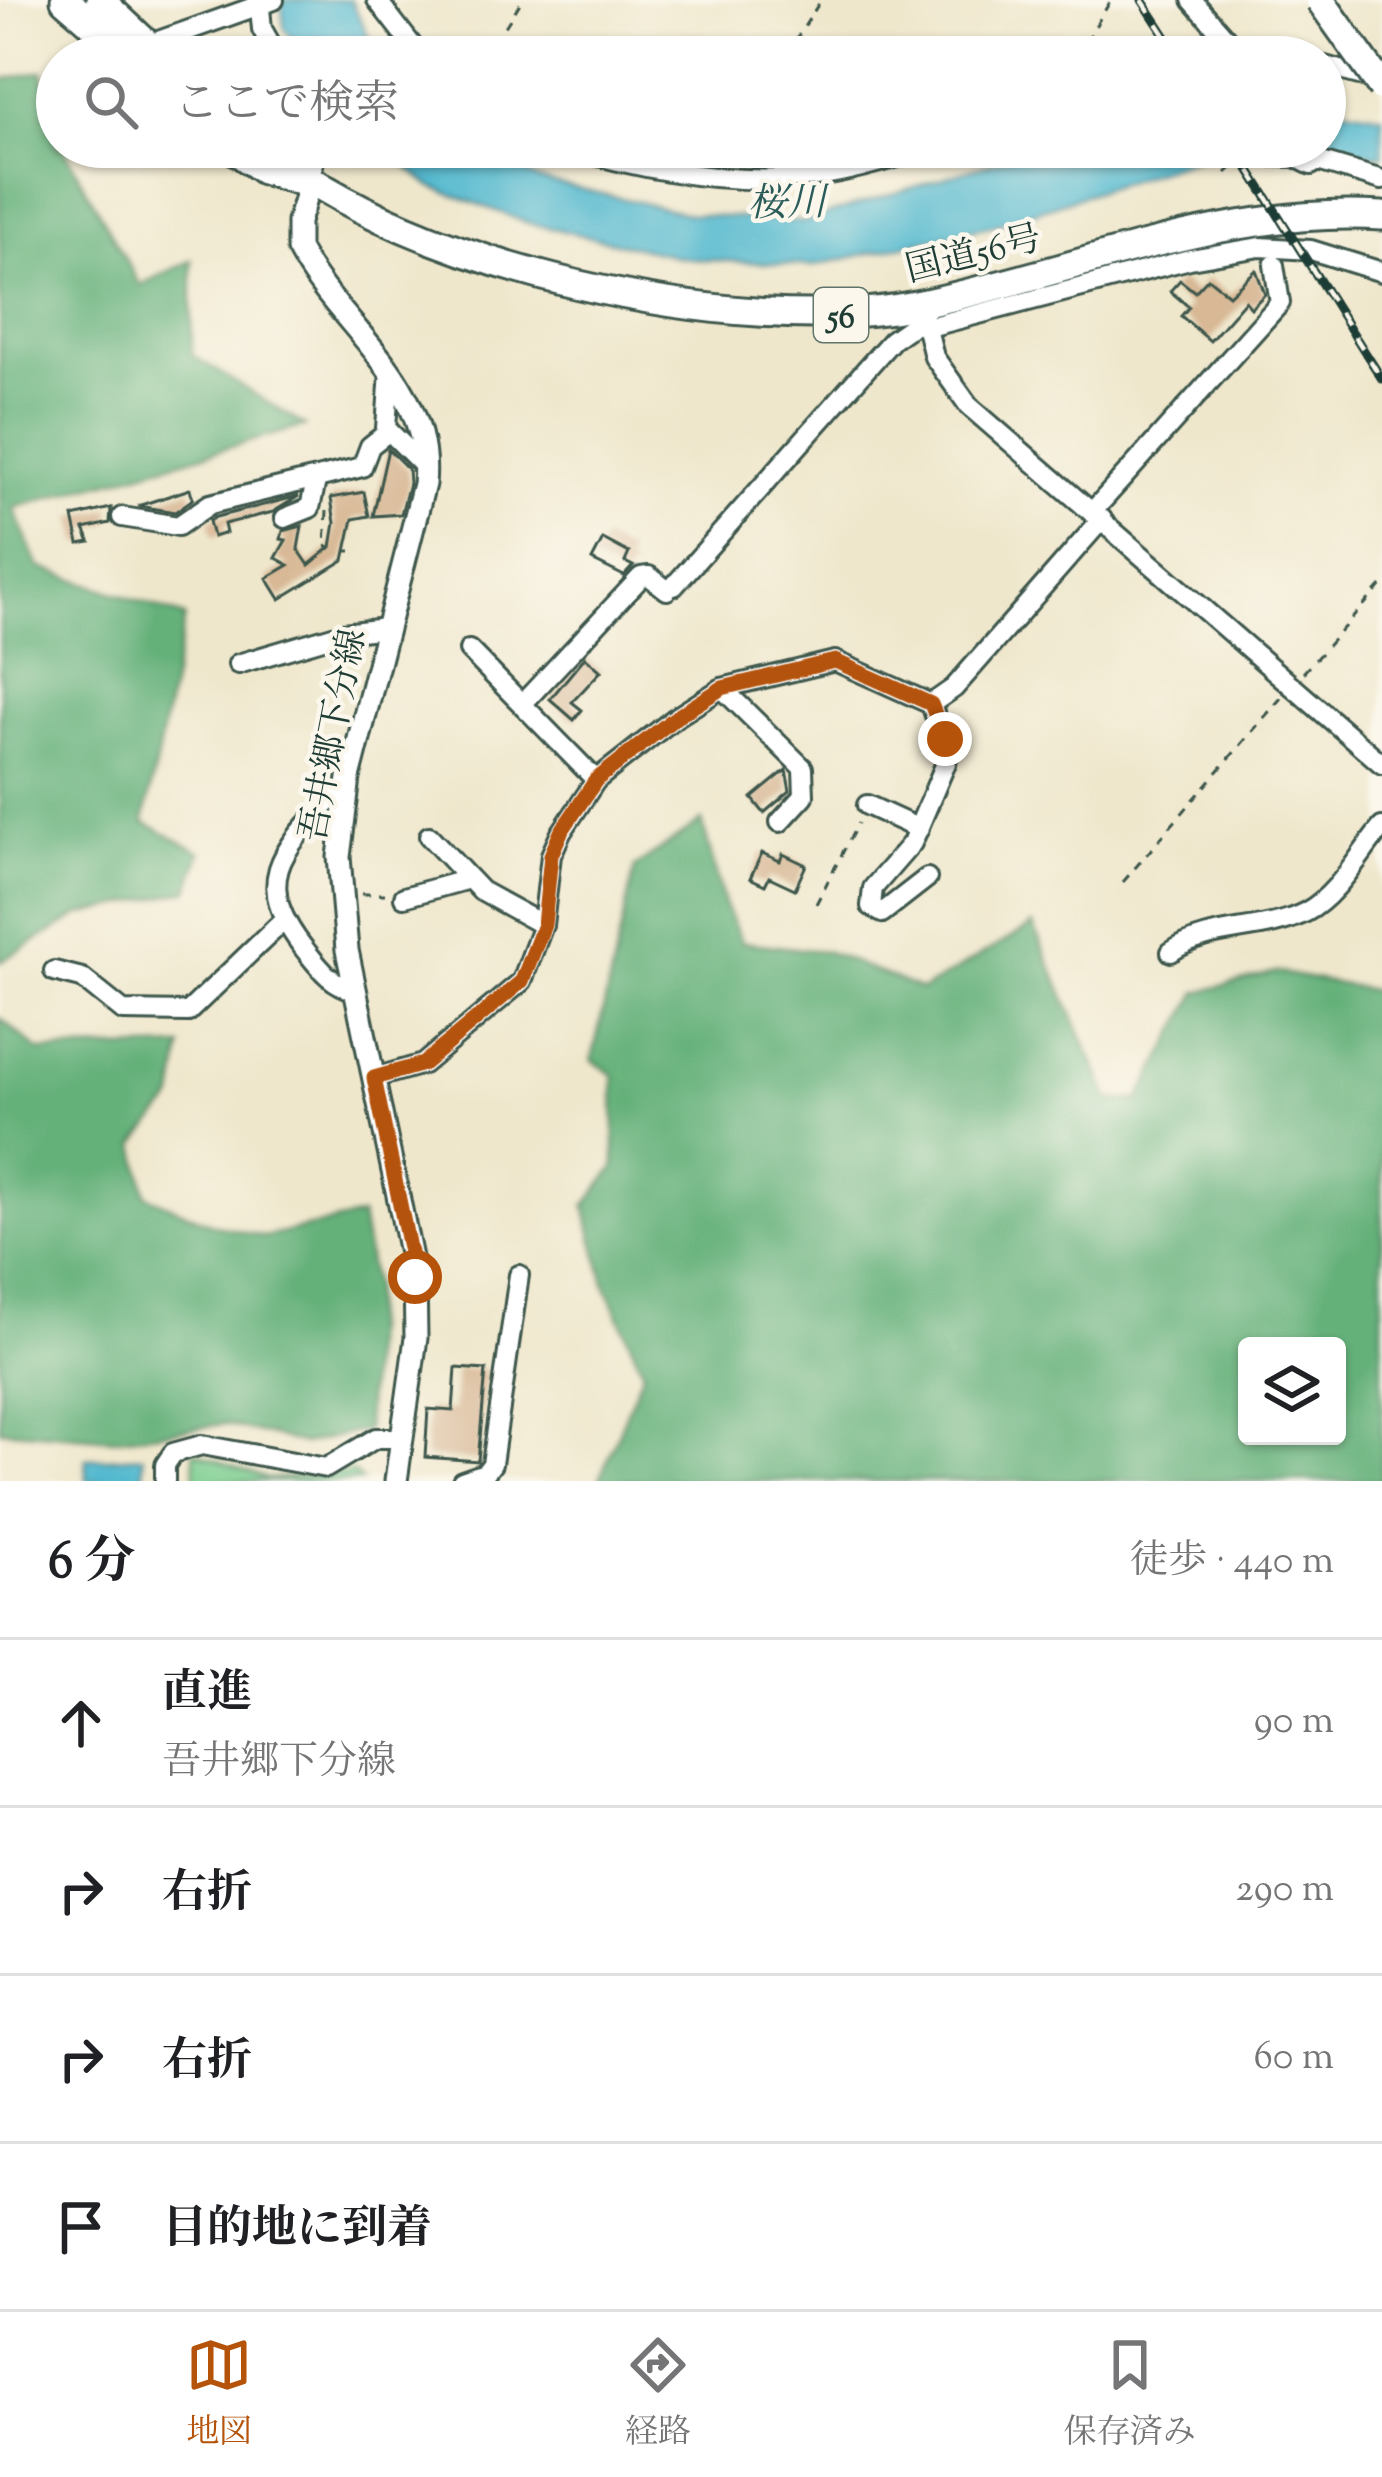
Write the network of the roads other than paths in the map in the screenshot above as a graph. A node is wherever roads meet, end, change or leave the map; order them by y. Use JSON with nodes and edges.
{"nodes":[{"id":1,"x":65,"y":0,"type":"edge"},
{"id":2,"x":100,"y":0,"type":"edge"},
{"id":3,"x":377,"y":0,"type":"edge"},
{"id":4,"x":1192,"y":0,"type":"edge"},
{"id":5,"x":1320,"y":0,"type":"edge"},
{"id":6,"x":266,"y":3,"type":"edge"},
{"id":7,"x":120,"y":36,"type":"edge"},
{"id":8,"x":131,"y":36,"type":"edge"},
{"id":9,"x":187,"y":36,"type":"edge"},
{"id":10,"x":266,"y":36,"type":"edge"},
{"id":11,"x":405,"y":36,"type":"edge"},
{"id":12,"x":1224,"y":36,"type":"edge"},
{"id":13,"x":1382,"y":64,"type":"edge"},
{"id":14,"x":1346,"y":67,"type":"edge"},
{"id":15,"x":1346,"y":72,"type":"edge"},
{"id":16,"x":1382,"y":84,"type":"edge"},
{"id":17,"x":260,"y":168,"type":"edge"},
{"id":18,"x":291,"y":168,"type":"edge"},
{"id":19,"x":313,"y":168,"type":"edge"},
{"id":20,"x":654,"y":168,"type":"edge"},
{"id":21,"x":849,"y":168,"type":"edge"},
{"id":22,"x":1342,"y":168,"type":"edge"},
{"id":23,"x":1382,"y":180,"type":"edge"},
{"id":24,"x":310,"y":184,"type":"junction"},
{"id":25,"x":1382,"y":216,"type":"edge"},
{"id":26,"x":1274,"y":265,"type":"dead end"},
{"id":27,"x":1382,"y":272,"type":"edge"},
{"id":28,"x":923,"y":317,"type":"junction"},
{"id":29,"x":390,"y":371,"type":"junction"},
{"id":30,"x":388,"y":432,"type":"junction"},
{"id":31,"x":425,"y":466,"type":"junction"},
{"id":32,"x":316,"y":481,"type":"junction"},
{"id":33,"x":1098,"y":515,"type":"junction"},
{"id":34,"x":122,"y":517,"type":"dead end"},
{"id":35,"x":285,"y":518,"type":"dead end"},
{"id":36,"x":386,"y":628,"type":"junction"},
{"id":37,"x":469,"y":650,"type":"dead end"},
{"id":38,"x":238,"y":664,"type":"dead end"},
{"id":39,"x":722,"y":688,"type":"junction"},
{"id":40,"x":524,"y":702,"type":"junction"},
{"id":41,"x":931,"y":704,"type":"junction"},
{"id":42,"x":1382,"y":764,"type":"edge"},
{"id":43,"x":596,"y":780,"type":"junction"},
{"id":44,"x":346,"y":793,"type":"junction"},
{"id":45,"x":867,"y":805,"type":"road end"},
{"id":46,"x":780,"y":822,"type":"dead end"},
{"id":47,"x":1382,"y":827,"type":"edge"},
{"id":48,"x":919,"y":829,"type":"junction"},
{"id":49,"x":430,"y":836,"type":"dead end"},
{"id":50,"x":927,"y":878,"type":"dead end"},
{"id":51,"x":469,"y":879,"type":"junction"},
{"id":52,"x":404,"y":897,"type":"road end"},
{"id":53,"x":282,"y":922,"type":"junction"},
{"id":54,"x":544,"y":925,"type":"junction"},
{"id":55,"x":1171,"y":952,"type":"dead end"},
{"id":56,"x":54,"y":971,"type":"dead end"},
{"id":57,"x":356,"y":991,"type":"junction"},
{"id":58,"x":374,"y":1078,"type":"junction"},
{"id":59,"x":519,"y":1275,"type":"dead end"},
{"id":60,"x":400,"y":1438,"type":"junction"},
{"id":61,"x":165,"y":1481,"type":"edge"},
{"id":62,"x":396,"y":1481,"type":"edge"},
{"id":63,"x":462,"y":1481,"type":"edge"}],
"edges":[{"from":1,"to":7,"type":"highway"},
{"from":2,"to":8,"type":"highway"},
{"from":3,"to":11,"type":"street"},
{"from":4,"to":12,"type":"street"},
{"from":5,"to":16,"type":"highway","bridge":true},
{"from":6,"to":9,"type":"street"},
{"from":6,"to":10,"type":"street"},
{"from":13,"to":14,"type":"street"},
{"from":15,"to":16,"type":"street"},
{"from":17,"to":24,"type":"highway","name":"国道56号","number":"56"},
{"from":18,"to":24,"type":"highway","name":"国道56号","number":"56"},
{"from":19,"to":24,"type":"street"},
{"from":20,"to":21,"type":"street"},
{"from":22,"to":23,"type":"street"},
{"from":24,"to":28,"type":"highway","name":"国道56号","number":"56"},
{"from":24,"to":29,"type":"main road","name":"吾井郷下分線"},
{"from":25,"to":28,"type":"highway","name":"国道56号","number":"56"},
{"from":26,"to":33,"type":"street"},
{"from":27,"to":28,"type":"street"},
{"from":28,"to":33,"type":"street"},
{"from":28,"to":40,"type":"street"},
{"from":29,"to":30,"type":"street"},
{"from":29,"to":31,"type":"main road","name":"吾井郷下分線"},
{"from":30,"to":31,"type":"street"},
{"from":30,"to":32,"type":"street"},
{"from":31,"to":36,"type":"main road","name":"吾井郷下分線"},
{"from":32,"to":34,"type":"street"},
{"from":32,"to":35,"type":"street"},
{"from":33,"to":41,"type":"street"},
{"from":33,"to":42,"type":"street"},
{"from":36,"to":38,"type":"street"},
{"from":36,"to":44,"type":"main road","name":"吾井郷下分線"},
{"from":37,"to":40,"type":"street"},
{"from":39,"to":41,"type":"street"},
{"from":39,"to":43,"type":"street"},
{"from":39,"to":46,"type":"street"},
{"from":40,"to":43,"type":"street"},
{"from":41,"to":48,"type":"street"},
{"from":43,"to":54,"type":"street"},
{"from":44,"to":53,"type":"street"},
{"from":44,"to":57,"type":"main road","name":"吾井郷下分線"},
{"from":45,"to":48,"type":"street"},
{"from":47,"to":55,"type":"street"},
{"from":48,"to":50,"type":"street"},
{"from":49,"to":51,"type":"street"},
{"from":51,"to":52,"type":"street"},
{"from":51,"to":54,"type":"street"},
{"from":53,"to":56,"type":"street"},
{"from":53,"to":57,"type":"street"},
{"from":54,"to":58,"type":"street"},
{"from":57,"to":58,"type":"main road","name":"吾井郷下分線"},
{"from":58,"to":60,"type":"main road","name":"吾井郷下分線"},
{"from":59,"to":63,"type":"street"},
{"from":60,"to":61,"type":"street"},
{"from":60,"to":62,"type":"main road","name":"吾井郷下分線"}]}
